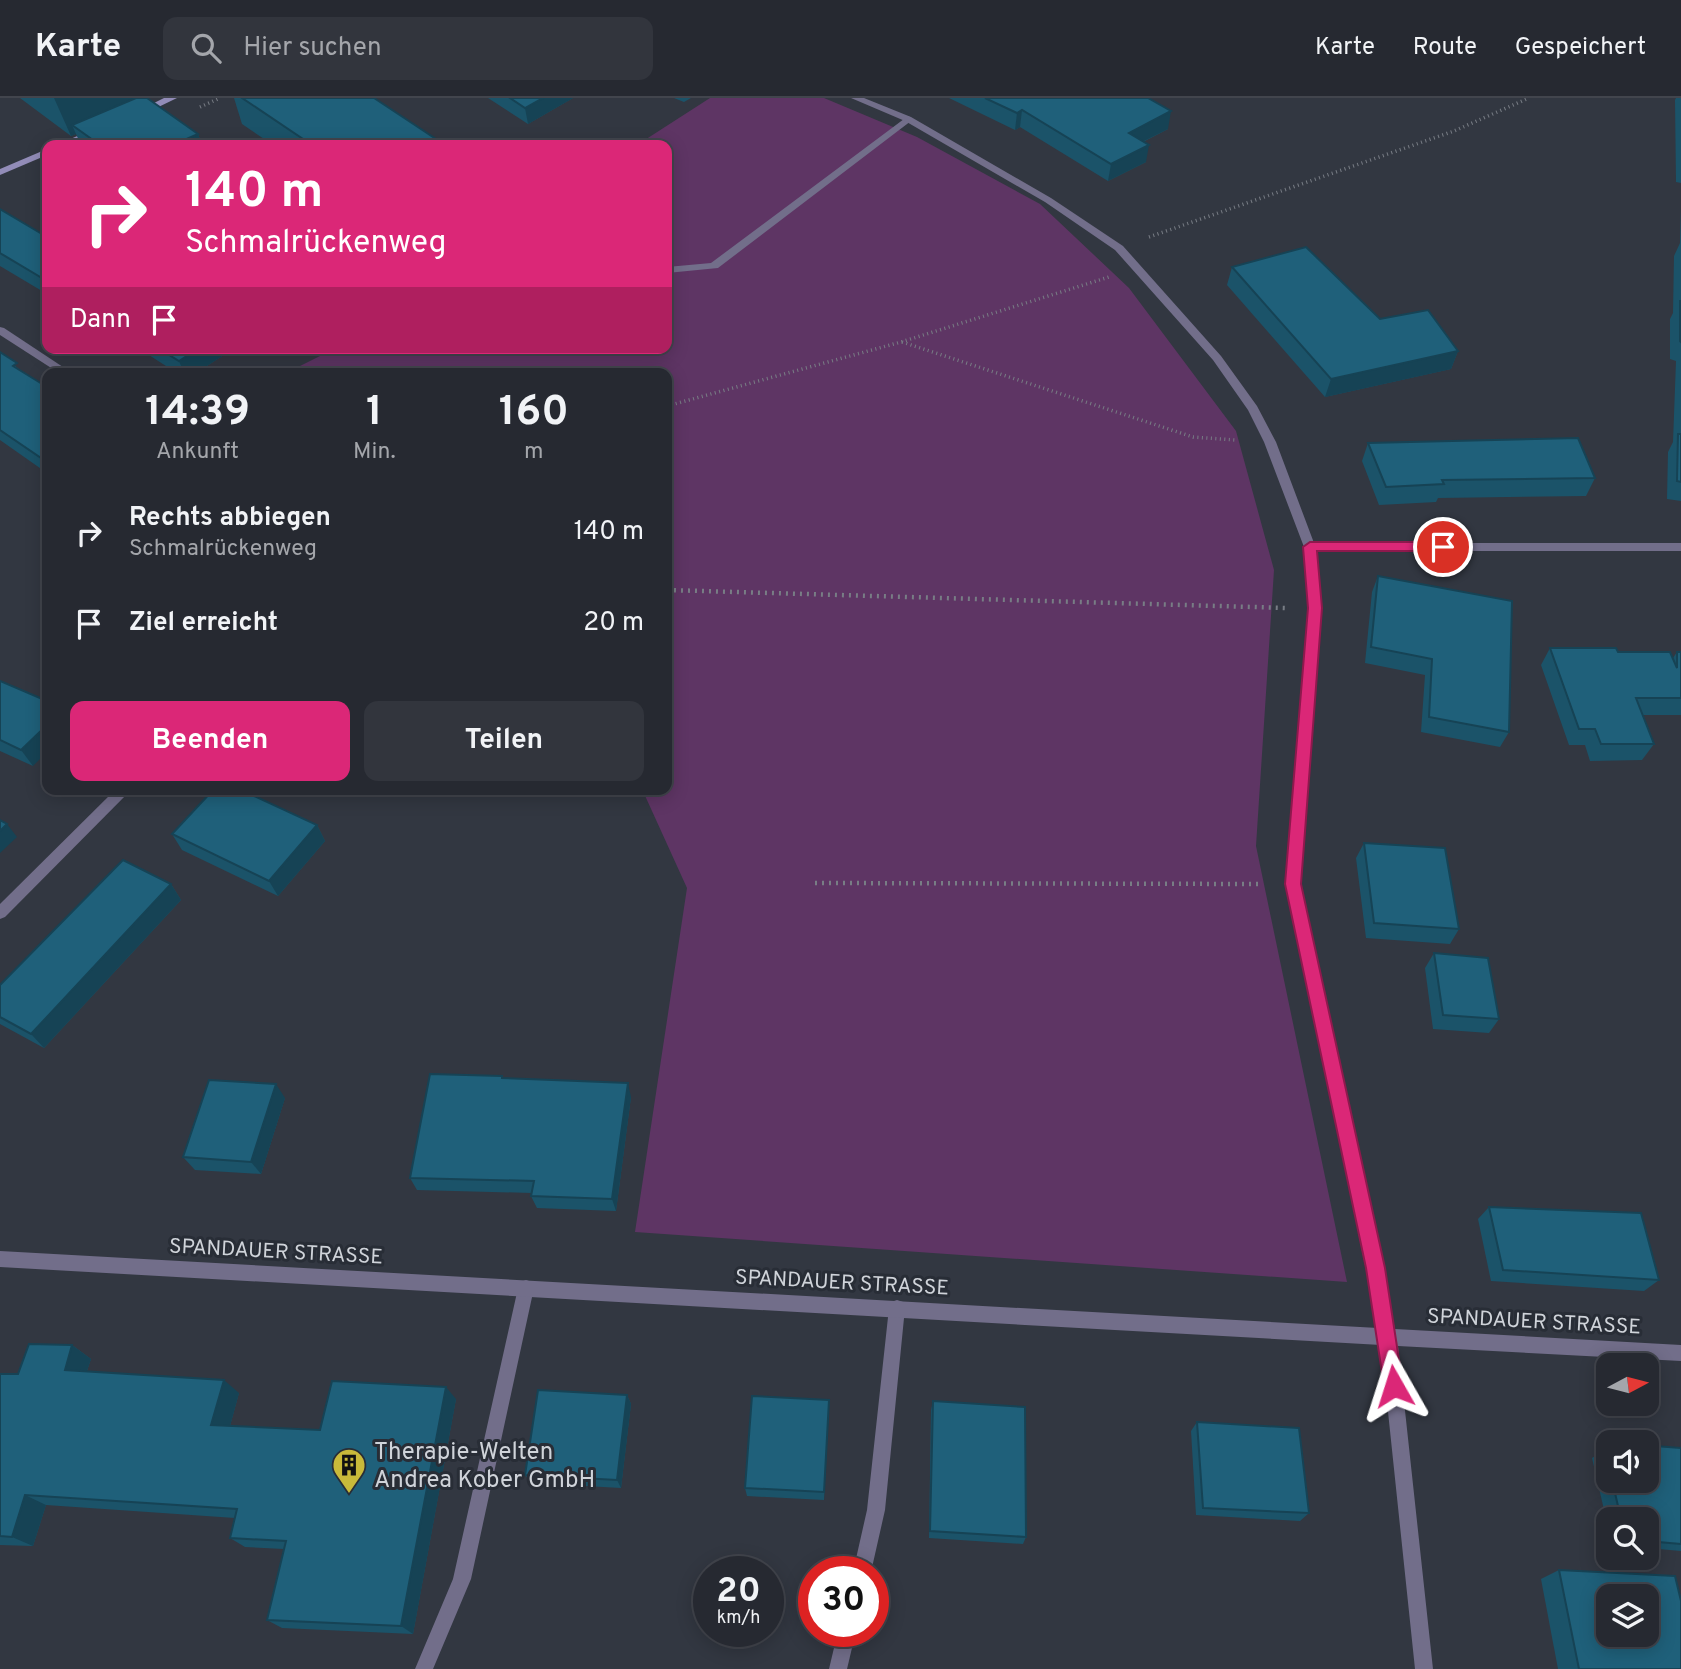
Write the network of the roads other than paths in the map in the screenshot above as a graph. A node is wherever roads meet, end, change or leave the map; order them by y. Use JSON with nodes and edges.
{"nodes":[{"id":1,"x":172,"y":98,"type":"edge"},
{"id":2,"x":856,"y":98,"type":"edge"},
{"id":3,"x":136,"y":114,"type":"edge"},
{"id":4,"x":908,"y":119,"type":"junction"},
{"id":5,"x":99,"y":130,"type":"edge"},
{"id":6,"x":74,"y":140,"type":"edge"},
{"id":7,"x":42,"y":154,"type":"edge"},
{"id":8,"x":0,"y":172,"type":"edge"},
{"id":9,"x":672,"y":270,"type":"edge"},
{"id":10,"x":0,"y":330,"type":"edge"},
{"id":11,"x":59,"y":368,"type":"edge"},
{"id":12,"x":1310,"y":547,"type":"junction"},
{"id":13,"x":1681,"y":547,"type":"edge"},
{"id":14,"x":119,"y":795,"type":"edge"},
{"id":15,"x":0,"y":913,"type":"edge"},
{"id":16,"x":0,"y":1259,"type":"edge"},
{"id":17,"x":526,"y":1288,"type":"junction"},
{"id":18,"x":897,"y":1308,"type":"junction"},
{"id":19,"x":1388,"y":1335,"type":"junction"},
{"id":20,"x":1681,"y":1353,"type":"edge"},
{"id":21,"x":866,"y":1556,"type":"edge"},
{"id":22,"x":843,"y":1647,"type":"edge"},
{"id":23,"x":425,"y":1669,"type":"edge"},
{"id":24,"x":838,"y":1669,"type":"edge"},
{"id":25,"x":1424,"y":1669,"type":"edge"}],
"edges":[{"from":1,"to":3,"type":"main road"},
{"from":2,"to":4,"type":"street"},
{"from":4,"to":9,"type":"street"},
{"from":4,"to":12,"type":"street"},
{"from":5,"to":6,"type":"main road"},
{"from":7,"to":8,"type":"main road"},
{"from":10,"to":11,"type":"street"},
{"from":12,"to":13,"type":"street"},
{"from":12,"to":19,"type":"street"},
{"from":14,"to":15,"type":"street"},
{"from":16,"to":17,"type":"street","name":"SPANDAUER STRASSE"},
{"from":17,"to":18,"type":"street","name":"SPANDAUER STRASSE"},
{"from":17,"to":23,"type":"street"},
{"from":18,"to":19,"type":"street","name":"SPANDAUER STRASSE"},
{"from":18,"to":21,"type":"street"},
{"from":19,"to":20,"type":"street","name":"SPANDAUER STRASSE"},
{"from":19,"to":25,"type":"street"},
{"from":22,"to":24,"type":"street"}]}
